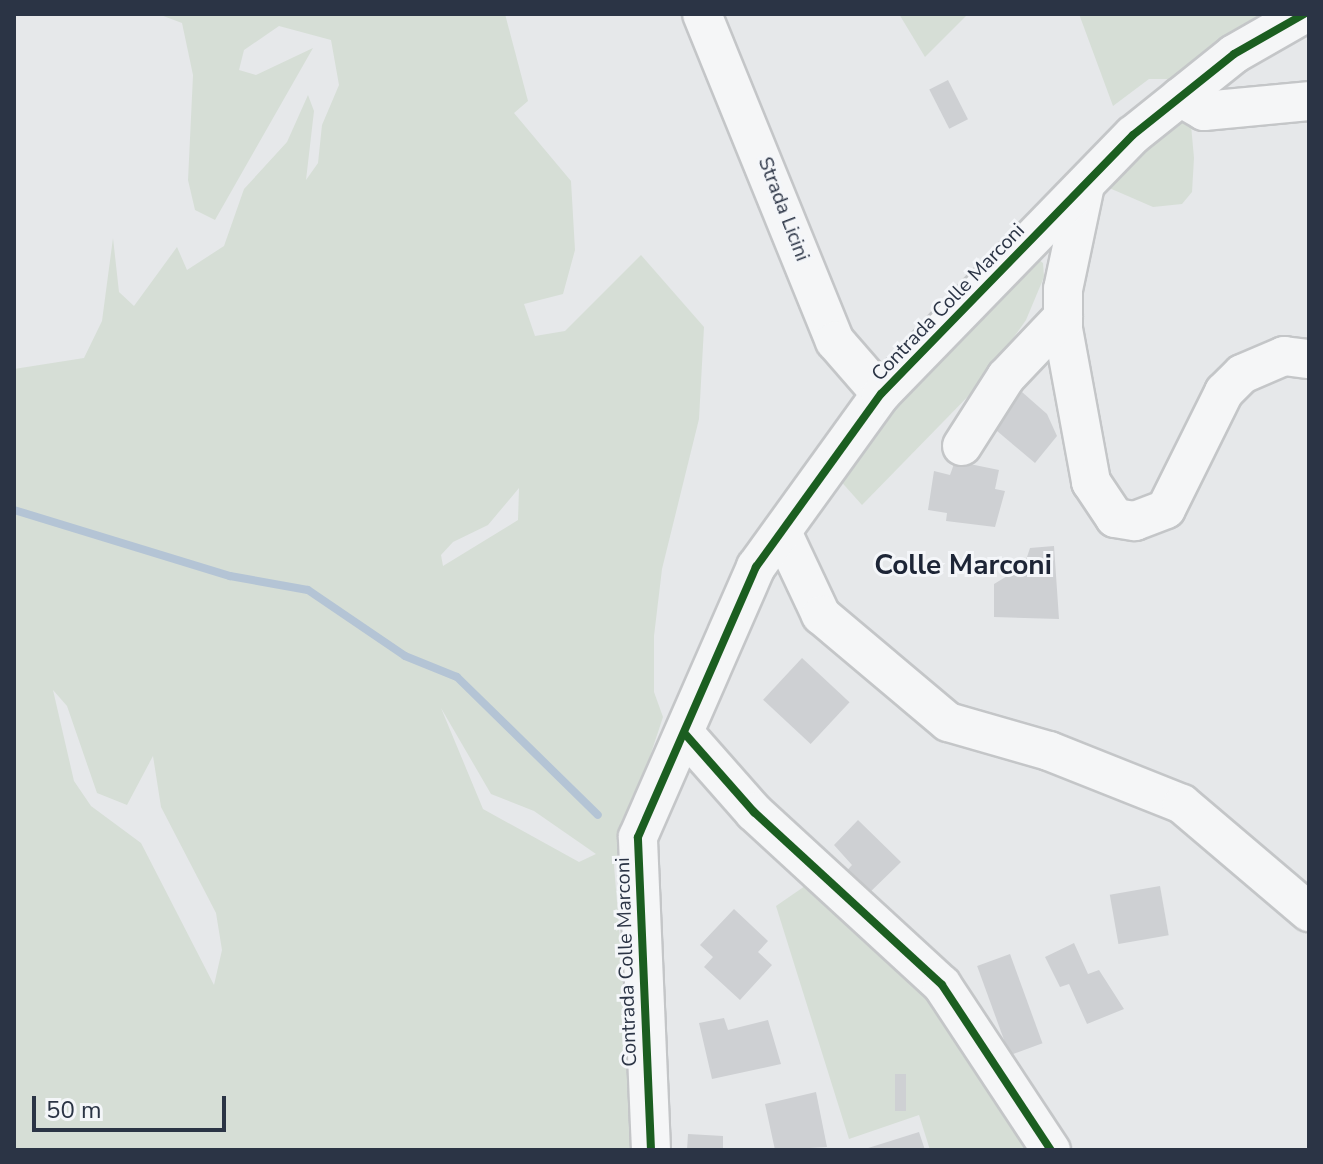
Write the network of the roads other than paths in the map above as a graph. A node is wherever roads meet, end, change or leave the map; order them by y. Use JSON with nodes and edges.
{"nodes":[{"id":1,"x":702,"y":14,"type":"edge"},
{"id":2,"x":1304,"y":14,"type":"edge"},
{"id":3,"x":1180,"y":97,"type":"junction"},
{"id":4,"x":1309,"y":101,"type":"edge"},
{"id":5,"x":1085,"y":185,"type":"junction"},
{"id":6,"x":1063,"y":317,"type":"junction"},
{"id":7,"x":1301,"y":349,"type":"edge"},
{"id":8,"x":881,"y":394,"type":"junction"},
{"id":9,"x":962,"y":446,"type":"dead end"},
{"id":10,"x":782,"y":532,"type":"junction"},
{"id":11,"x":686,"y":735,"type":"junction"},
{"id":12,"x":1309,"y":912,"type":"edge"},
{"id":13,"x":651,"y":1150,"type":"edge"},
{"id":14,"x":1051,"y":1150,"type":"edge"}],
"edges":[{"from":1,"to":8,"type":"street","name":"Strada Licini"},
{"from":2,"to":3,"type":"street","name":"Contrada Colle Marconi"},
{"from":3,"to":4,"type":"street"},
{"from":3,"to":5,"type":"street","name":"Contrada Colle Marconi"},
{"from":5,"to":6,"type":"street"},
{"from":5,"to":8,"type":"street","name":"Contrada Colle Marconi"},
{"from":6,"to":7,"type":"street"},
{"from":6,"to":9,"type":"street"},
{"from":8,"to":10,"type":"street","name":"Contrada Colle Marconi"},
{"from":10,"to":11,"type":"street","name":"Contrada Colle Marconi"},
{"from":10,"to":12,"type":"street"},
{"from":11,"to":13,"type":"street","name":"Contrada Colle Marconi"},
{"from":11,"to":14,"type":"street"}]}
